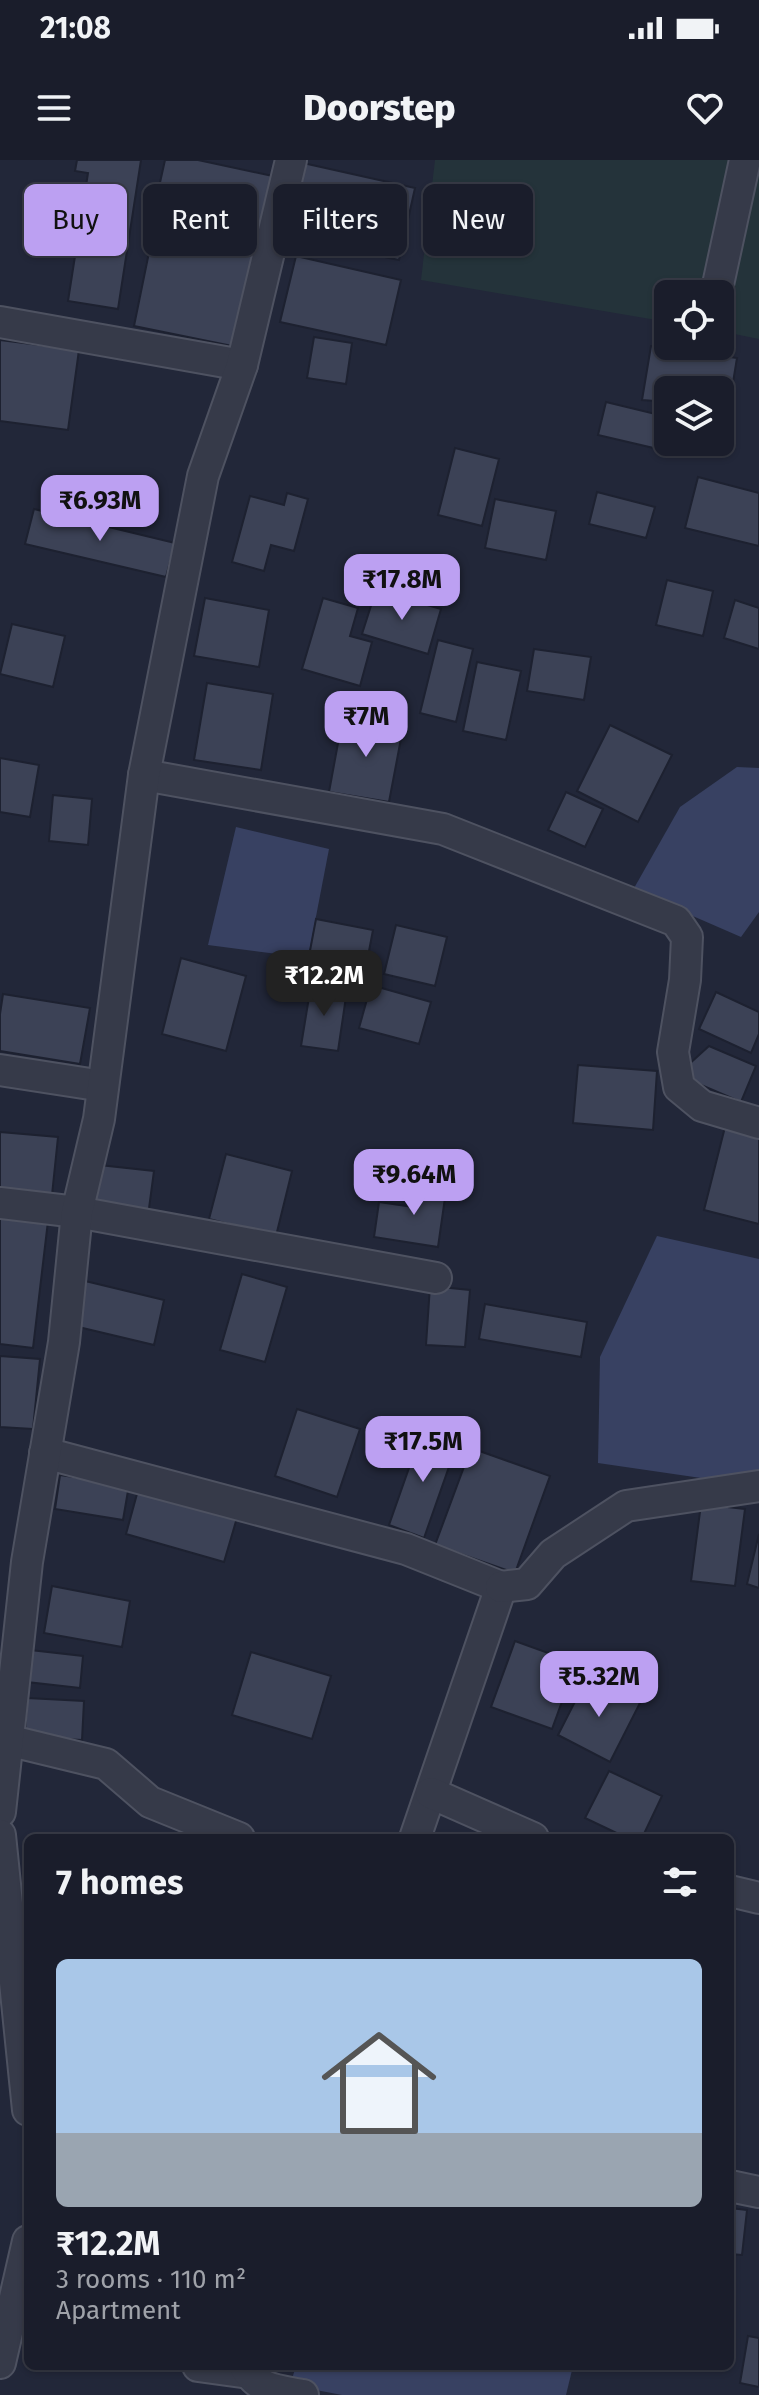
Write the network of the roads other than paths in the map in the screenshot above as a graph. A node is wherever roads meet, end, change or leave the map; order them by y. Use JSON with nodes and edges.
{"nodes":[{"id":1,"x":291,"y":160,"type":"edge"},
{"id":2,"x":745,"y":160,"type":"edge"},
{"id":3,"x":719,"y":280,"type":"edge"},
{"id":4,"x":0,"y":322,"type":"edge"},
{"id":5,"x":242,"y":365,"type":"junction"},
{"id":6,"x":144,"y":775,"type":"junction"},
{"id":7,"x":0,"y":1070,"type":"edge"},
{"id":8,"x":103,"y":1086,"type":"junction"},
{"id":9,"x":759,"y":1123,"type":"edge"},
{"id":10,"x":0,"y":1203,"type":"edge"},
{"id":11,"x":77,"y":1212,"type":"junction"},
{"id":12,"x":436,"y":1278,"type":"dead end"},
{"id":13,"x":45,"y":1453,"type":"junction"},
{"id":14,"x":759,"y":1486,"type":"edge"},
{"id":15,"x":501,"y":1587,"type":"junction"},
{"id":16,"x":7,"y":1740,"type":"junction"},
{"id":17,"x":431,"y":1793,"type":"junction"},
{"id":18,"x":0,"y":1812,"type":"edge"},
{"id":19,"x":229,"y":1834,"type":"edge"},
{"id":20,"x":416,"y":1834,"type":"edge"},
{"id":21,"x":524,"y":1834,"type":"edge"},
{"id":22,"x":0,"y":1835,"type":"edge"},
{"id":23,"x":734,"y":1892,"type":"edge"},
{"id":24,"x":759,"y":1898,"type":"edge"},
{"id":25,"x":24,"y":2071,"type":"edge"},
{"id":26,"x":734,"y":2187,"type":"edge"},
{"id":27,"x":759,"y":2192,"type":"edge"},
{"id":28,"x":24,"y":2266,"type":"edge"},
{"id":29,"x":11,"y":2348,"type":"edge"},
{"id":30,"x":247,"y":2370,"type":"edge"},
{"id":31,"x":303,"y":2395,"type":"edge"}],
"edges":[{"from":1,"to":5,"type":"street"},
{"from":2,"to":3,"type":"street"},
{"from":4,"to":5,"type":"street"},
{"from":5,"to":6,"type":"street"},
{"from":6,"to":8,"type":"street"},
{"from":6,"to":9,"type":"street"},
{"from":7,"to":8,"type":"street"},
{"from":8,"to":11,"type":"street"},
{"from":10,"to":11,"type":"street"},
{"from":11,"to":12,"type":"street"},
{"from":11,"to":13,"type":"street"},
{"from":13,"to":15,"type":"street"},
{"from":13,"to":16,"type":"street"},
{"from":14,"to":15,"type":"street"},
{"from":15,"to":17,"type":"street"},
{"from":16,"to":18,"type":"street"},
{"from":16,"to":19,"type":"street"},
{"from":17,"to":20,"type":"street"},
{"from":17,"to":21,"type":"street"},
{"from":22,"to":25,"type":"street"},
{"from":23,"to":24,"type":"street"},
{"from":26,"to":27,"type":"street"},
{"from":28,"to":29,"type":"street"},
{"from":30,"to":31,"type":"street"}]}
